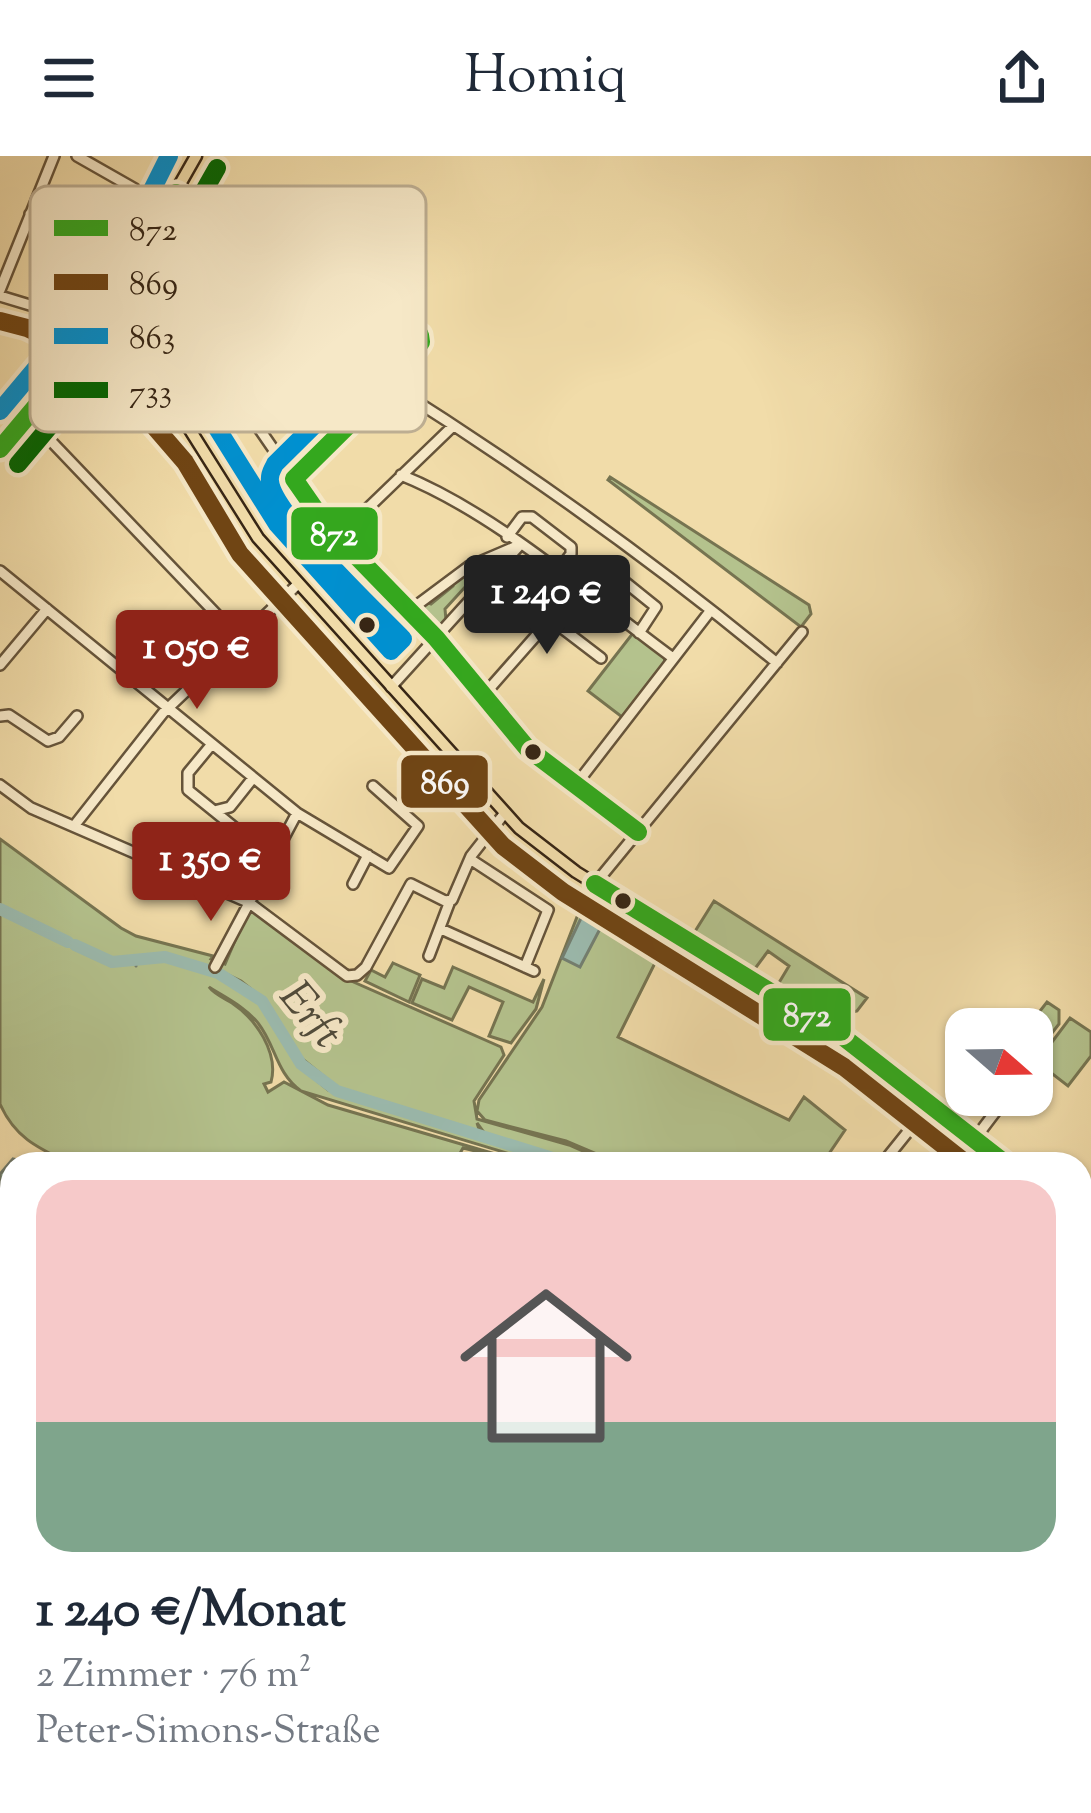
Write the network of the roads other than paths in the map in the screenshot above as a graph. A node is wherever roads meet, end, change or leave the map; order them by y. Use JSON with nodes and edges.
{"nodes":[{"id":1,"x":54,"y":156,"type":"edge"},
{"id":2,"x":77,"y":156,"type":"edge"},
{"id":3,"x":196,"y":156,"type":"edge"},
{"id":4,"x":132,"y":172,"type":"dead end"},
{"id":5,"x":42,"y":186,"type":"edge"},
{"id":6,"x":179,"y":186,"type":"edge"},
{"id":7,"x":30,"y":214,"type":"edge"},
{"id":8,"x":0,"y":251,"type":"edge"},
{"id":9,"x":13,"y":256,"type":"junction"},
{"id":10,"x":0,"y":293,"type":"edge"},
{"id":11,"x":30,"y":304,"type":"edge"},
{"id":12,"x":426,"y":408,"type":"edge"},
{"id":13,"x":30,"y":415,"type":"edge"},
{"id":14,"x":28,"y":417,"type":"joint"},
{"id":15,"x":453,"y":426,"type":"junction"},
{"id":16,"x":42,"y":432,"type":"edge"},
{"id":17,"x":192,"y":432,"type":"edge"},
{"id":18,"x":263,"y":432,"type":"edge"},
{"id":19,"x":341,"y":432,"type":"edge"},
{"id":20,"x":0,"y":449,"type":"edge"},
{"id":21,"x":401,"y":475,"type":"junction"},
{"id":22,"x":294,"y":479,"type":"junction"},
{"id":23,"x":507,"y":537,"type":"junction"},
{"id":24,"x":338,"y":538,"type":"junction"},
{"id":25,"x":519,"y":546,"type":"junction"},
{"id":26,"x":0,"y":571,"type":"edge"},
{"id":27,"x":556,"y":572,"type":"junction"},
{"id":28,"x":298,"y":584,"type":"junction"},
{"id":29,"x":578,"y":588,"type":"junction"},
{"id":30,"x":590,"y":596,"type":"junction"},
{"id":31,"x":46,"y":609,"type":"junction"},
{"id":32,"x":711,"y":610,"type":"junction"},
{"id":33,"x":410,"y":611,"type":"junction"},
{"id":34,"x":550,"y":620,"type":"junction"},
{"id":35,"x":802,"y":632,"type":"dead end"},
{"id":36,"x":639,"y":633,"type":"junction"},
{"id":37,"x":436,"y":638,"type":"junction"},
{"id":38,"x":240,"y":639,"type":"junction"},
{"id":39,"x":601,"y":658,"type":"dead end"},
{"id":40,"x":674,"y":658,"type":"junction"},
{"id":41,"x":777,"y":663,"type":"junction"},
{"id":42,"x":0,"y":665,"type":"edge"},
{"id":43,"x":392,"y":688,"type":"junction"},
{"id":44,"x":482,"y":697,"type":"junction"},
{"id":45,"x":168,"y":709,"type":"junction"},
{"id":46,"x":0,"y":716,"type":"edge"},
{"id":47,"x":77,"y":716,"type":"dead end"},
{"id":48,"x":212,"y":744,"type":"junction"},
{"id":49,"x":254,"y":778,"type":"junction"},
{"id":50,"x":0,"y":784,"type":"edge"},
{"id":51,"x":373,"y":785,"type":"dead end"},
{"id":52,"x":575,"y":786,"type":"junction"},
{"id":53,"x":214,"y":812,"type":"junction"},
{"id":54,"x":297,"y":813,"type":"junction"},
{"id":55,"x":504,"y":814,"type":"junction"},
{"id":56,"x":74,"y":826,"type":"junction"},
{"id":57,"x":638,"y":832,"type":"junction"},
{"id":58,"x":368,"y":855,"type":"junction"},
{"id":59,"x":272,"y":858,"type":"junction"},
{"id":60,"x":470,"y":859,"type":"junction"},
{"id":61,"x":353,"y":884,"type":"dead end"},
{"id":62,"x":596,"y":884,"type":"junction"},
{"id":63,"x":450,"y":901,"type":"junction"},
{"id":64,"x":248,"y":902,"type":"junction"},
{"id":65,"x":441,"y":929,"type":"junction"},
{"id":66,"x":429,"y":956,"type":"dead end"},
{"id":67,"x":215,"y":967,"type":"dead end"},
{"id":68,"x":931,"y":1103,"type":"junction"},
{"id":69,"x":992,"y":1116,"type":"edge"},
{"id":70,"x":974,"y":1139,"type":"junction"},
{"id":71,"x":892,"y":1152,"type":"edge"},
{"id":72,"x":991,"y":1152,"type":"edge"}],
"edges":[{"from":1,"to":5,"type":"street"},
{"from":2,"to":4,"type":"street"},
{"from":3,"to":6,"type":"main road"},
{"from":7,"to":9,"type":"street"},
{"from":8,"to":9,"type":"street"},
{"from":9,"to":10,"type":"street"},
{"from":10,"to":11,"type":"street"},
{"from":12,"to":15,"type":"street"},
{"from":13,"to":14,"type":"main road"},
{"from":14,"to":20,"type":"main road"},
{"from":15,"to":21,"type":"street"},
{"from":15,"to":32,"type":"street"},
{"from":16,"to":38,"type":"street"},
{"from":17,"to":28,"type":"main road"},
{"from":18,"to":22,"type":"street"},
{"from":19,"to":22,"type":"street"},
{"from":21,"to":23,"type":"street"},
{"from":21,"to":24,"type":"street"},
{"from":22,"to":24,"type":"street"},
{"from":23,"to":25,"type":"street"},
{"from":23,"to":27,"type":"street"},
{"from":24,"to":33,"type":"street"},
{"from":25,"to":27,"type":"street"},
{"from":25,"to":33,"type":"street"},
{"from":25,"to":37,"type":"street"},
{"from":26,"to":31,"type":"street"},
{"from":27,"to":29,"type":"street"},
{"from":28,"to":38,"type":"street"},
{"from":28,"to":43,"type":"main road"},
{"from":29,"to":30,"type":"street"},
{"from":29,"to":34,"type":"street"},
{"from":30,"to":36,"type":"street"},
{"from":30,"to":36,"type":"street"},
{"from":31,"to":42,"type":"street"},
{"from":31,"to":45,"type":"street"},
{"from":32,"to":40,"type":"street"},
{"from":32,"to":41,"type":"street"},
{"from":33,"to":37,"type":"street"},
{"from":34,"to":39,"type":"street"},
{"from":34,"to":44,"type":"street"},
{"from":35,"to":41,"type":"street"},
{"from":36,"to":40,"type":"street"},
{"from":37,"to":43,"type":"street"},
{"from":37,"to":44,"type":"street"},
{"from":38,"to":45,"type":"street"},
{"from":40,"to":52,"type":"street"},
{"from":41,"to":57,"type":"street"},
{"from":43,"to":55,"type":"main road"},
{"from":44,"to":52,"type":"street"},
{"from":45,"to":48,"type":"street"},
{"from":45,"to":56,"type":"street"},
{"from":46,"to":47,"type":"street"},
{"from":48,"to":49,"type":"street"},
{"from":48,"to":53,"type":"street"},
{"from":49,"to":53,"type":"street"},
{"from":49,"to":54,"type":"street"},
{"from":50,"to":56,"type":"street"},
{"from":51,"to":58,"type":"street"},
{"from":52,"to":57,"type":"street"},
{"from":53,"to":59,"type":"street"},
{"from":54,"to":58,"type":"street"},
{"from":54,"to":59,"type":"street"},
{"from":55,"to":60,"type":"street"},
{"from":55,"to":62,"type":"main road"},
{"from":56,"to":64,"type":"street"},
{"from":57,"to":62,"type":"street"},
{"from":58,"to":61,"type":"street"},
{"from":59,"to":64,"type":"street"},
{"from":60,"to":63,"type":"street"},
{"from":60,"to":65,"type":"street"},
{"from":62,"to":68,"type":"main road"},
{"from":63,"to":64,"type":"street"},
{"from":63,"to":65,"type":"street"},
{"from":64,"to":67,"type":"street"},
{"from":65,"to":66,"type":"street"},
{"from":68,"to":70,"type":"main road"},
{"from":68,"to":71,"type":"street"},
{"from":69,"to":70,"type":"street"},
{"from":70,"to":72,"type":"main road"}]}
